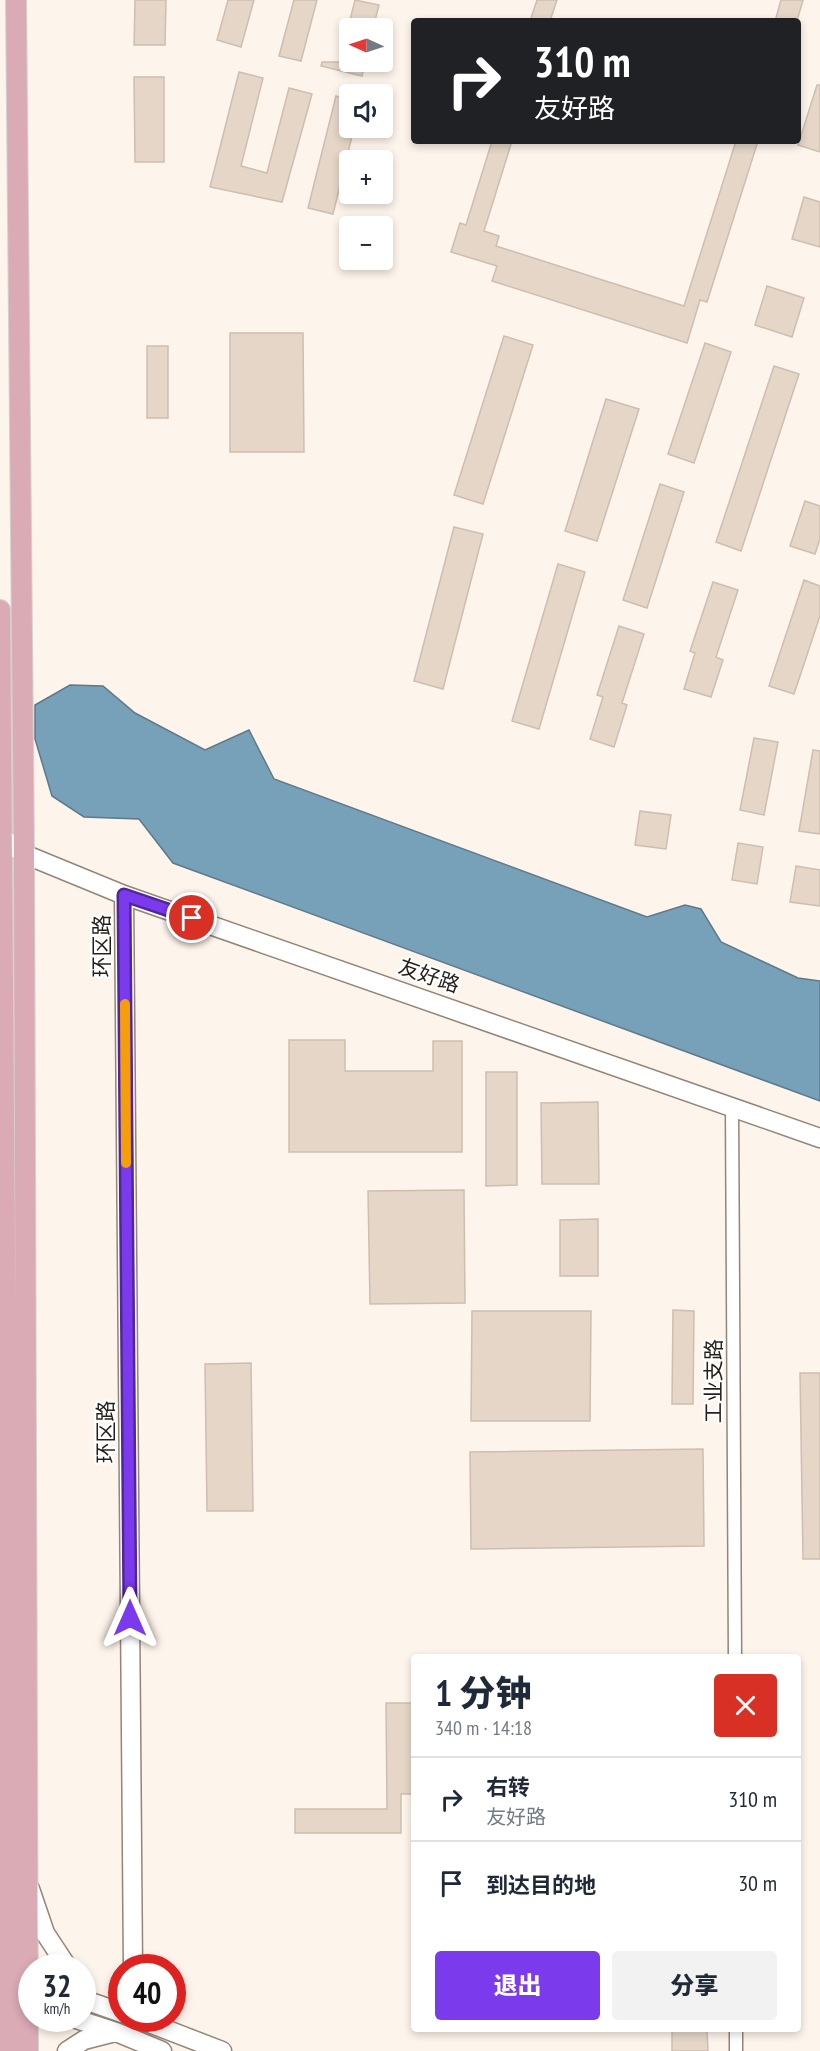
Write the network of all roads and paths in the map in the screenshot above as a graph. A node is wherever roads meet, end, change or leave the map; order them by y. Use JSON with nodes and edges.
{"nodes":[{"id":1,"x":16,"y":0,"type":"edge"},
{"id":2,"x":0,"y":610,"type":"edge"},
{"id":3,"x":1,"y":836,"type":"edge"},
{"id":4,"x":24,"y":854,"type":"junction"},
{"id":5,"x":1,"y":860,"type":"edge"},
{"id":6,"x":124,"y":895,"type":"junction"},
{"id":7,"x":732,"y":1105,"type":"junction"},
{"id":8,"x":820,"y":1138,"type":"edge"},
{"id":9,"x":735,"y":1654,"type":"edge"},
{"id":10,"x":12,"y":1888,"type":"edge"},
{"id":11,"x":25,"y":1954,"type":"edge"},
{"id":12,"x":59,"y":1954,"type":"edge"},
{"id":13,"x":133,"y":1954,"type":"edge"},
{"id":14,"x":5,"y":1980,"type":"edge"},
{"id":15,"x":96,"y":1999,"type":"edge"},
{"id":16,"x":4,"y":2000,"type":"edge"},
{"id":17,"x":96,"y":2003,"type":"edge"},
{"id":18,"x":101,"y":2005,"type":"junction"},
{"id":19,"x":108,"y":2008,"type":"edge"},
{"id":20,"x":96,"y":2028,"type":"edge"},
{"id":21,"x":29,"y":2032,"type":"edge"},
{"id":22,"x":173,"y":2032,"type":"edge"},
{"id":23,"x":736,"y":2032,"type":"edge"},
{"id":24,"x":126,"y":2041,"type":"edge"},
{"id":25,"x":9,"y":2051,"type":"edge"},
{"id":26,"x":28,"y":2051,"type":"edge"},
{"id":27,"x":67,"y":2051,"type":"edge"},
{"id":28,"x":162,"y":2051,"type":"edge"},
{"id":29,"x":222,"y":2051,"type":"edge"},
{"id":30,"x":736,"y":2051,"type":"edge"}],
"edges":[{"from":1,"to":4,"type":"main road"},
{"from":2,"to":3,"type":"main road"},
{"from":3,"to":4,"type":"street","name":"友好路"},
{"from":3,"to":5,"type":"main road"},
{"from":4,"to":5,"type":"street"},
{"from":4,"to":6,"type":"street","name":"友好路"},
{"from":4,"to":10,"type":"main road"},
{"from":5,"to":10,"type":"main road"},
{"from":6,"to":7,"type":"street","name":"友好路"},
{"from":6,"to":13,"type":"street","name":"环区路"},
{"from":7,"to":8,"type":"street","name":"友好路"},
{"from":7,"to":9,"type":"street","name":"工业支路"},
{"from":10,"to":11,"type":"main road"},
{"from":10,"to":12,"type":"street"},
{"from":10,"to":14,"type":"main road"},
{"from":14,"to":16,"type":"main road"},
{"from":15,"to":18,"type":"street"},
{"from":16,"to":25,"type":"main road"},
{"from":17,"to":18,"type":"street"},
{"from":18,"to":19,"type":"street"},
{"from":20,"to":24,"type":"street"},
{"from":21,"to":26,"type":"main road"},
{"from":22,"to":29,"type":"street"},
{"from":23,"to":30,"type":"street"},
{"from":24,"to":27,"type":"street"},
{"from":24,"to":28,"type":"street"}]}
